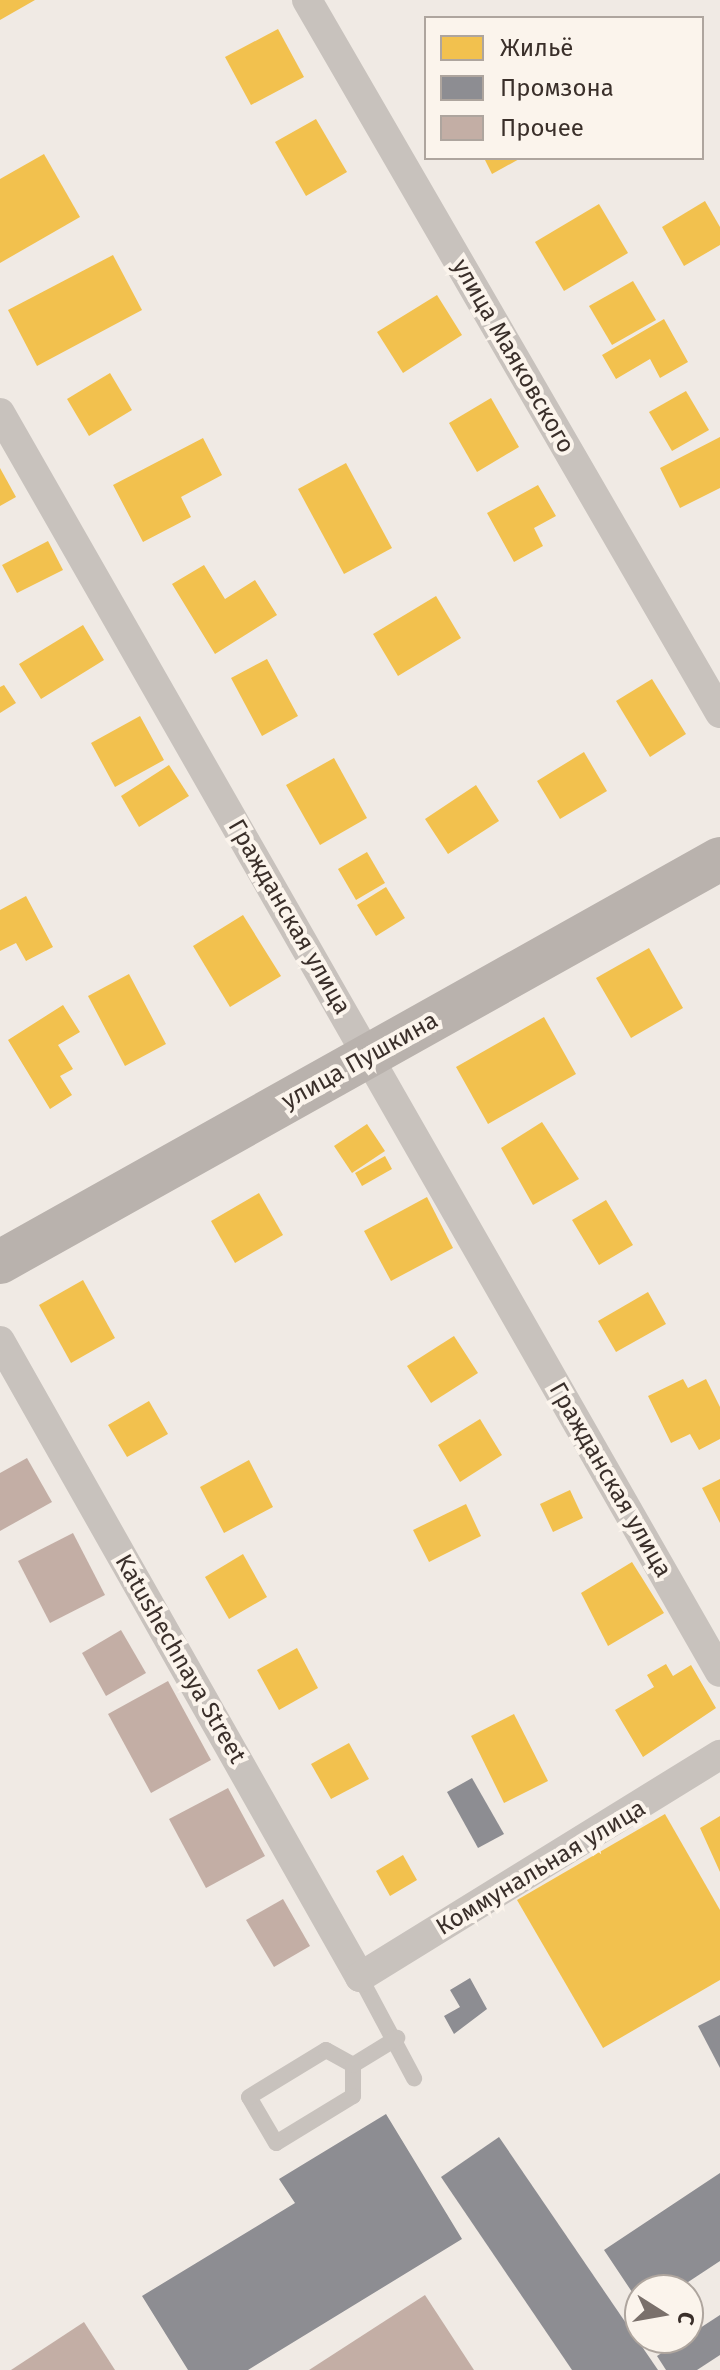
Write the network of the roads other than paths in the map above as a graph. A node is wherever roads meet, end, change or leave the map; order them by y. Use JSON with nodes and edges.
{"nodes":[{"id":1,"x":307,"y":0,"type":"edge"},
{"id":2,"x":0,"y":413,"type":"edge"},
{"id":3,"x":720,"y":713,"type":"edge"},
{"id":4,"x":720,"y":859,"type":"edge"},
{"id":5,"x":368,"y":1056,"type":"junction"},
{"id":6,"x":0,"y":1262,"type":"edge"},
{"id":7,"x":0,"y":1341,"type":"edge"},
{"id":8,"x":720,"y":1672,"type":"edge"},
{"id":9,"x":720,"y":1755,"type":"edge"},
{"id":10,"x":360,"y":1977,"type":"junction"},
{"id":11,"x":397,"y":2038,"type":"junction"},
{"id":12,"x":353,"y":2065,"type":"junction"},
{"id":13,"x":414,"y":2078,"type":"dead end"}],
"edges":[{"from":1,"to":3,"type":"street","name":"улица Маяковского"},
{"from":2,"to":5,"type":"street","name":"Гражданская улица"},
{"from":4,"to":5,"type":"street","name":"улица Пушкина"},
{"from":5,"to":6,"type":"street","name":"улица Пушкина"},
{"from":5,"to":8,"type":"street","name":"Гражданская улица"},
{"from":7,"to":10,"type":"street","name":"Katushechnaya Street"},
{"from":9,"to":10,"type":"street","name":"Коммунальная улица"},
{"from":10,"to":11,"type":"lane"},
{"from":11,"to":12,"type":"lane"},
{"from":11,"to":13,"type":"lane"},
{"from":12,"to":12,"type":"lane"}]}
